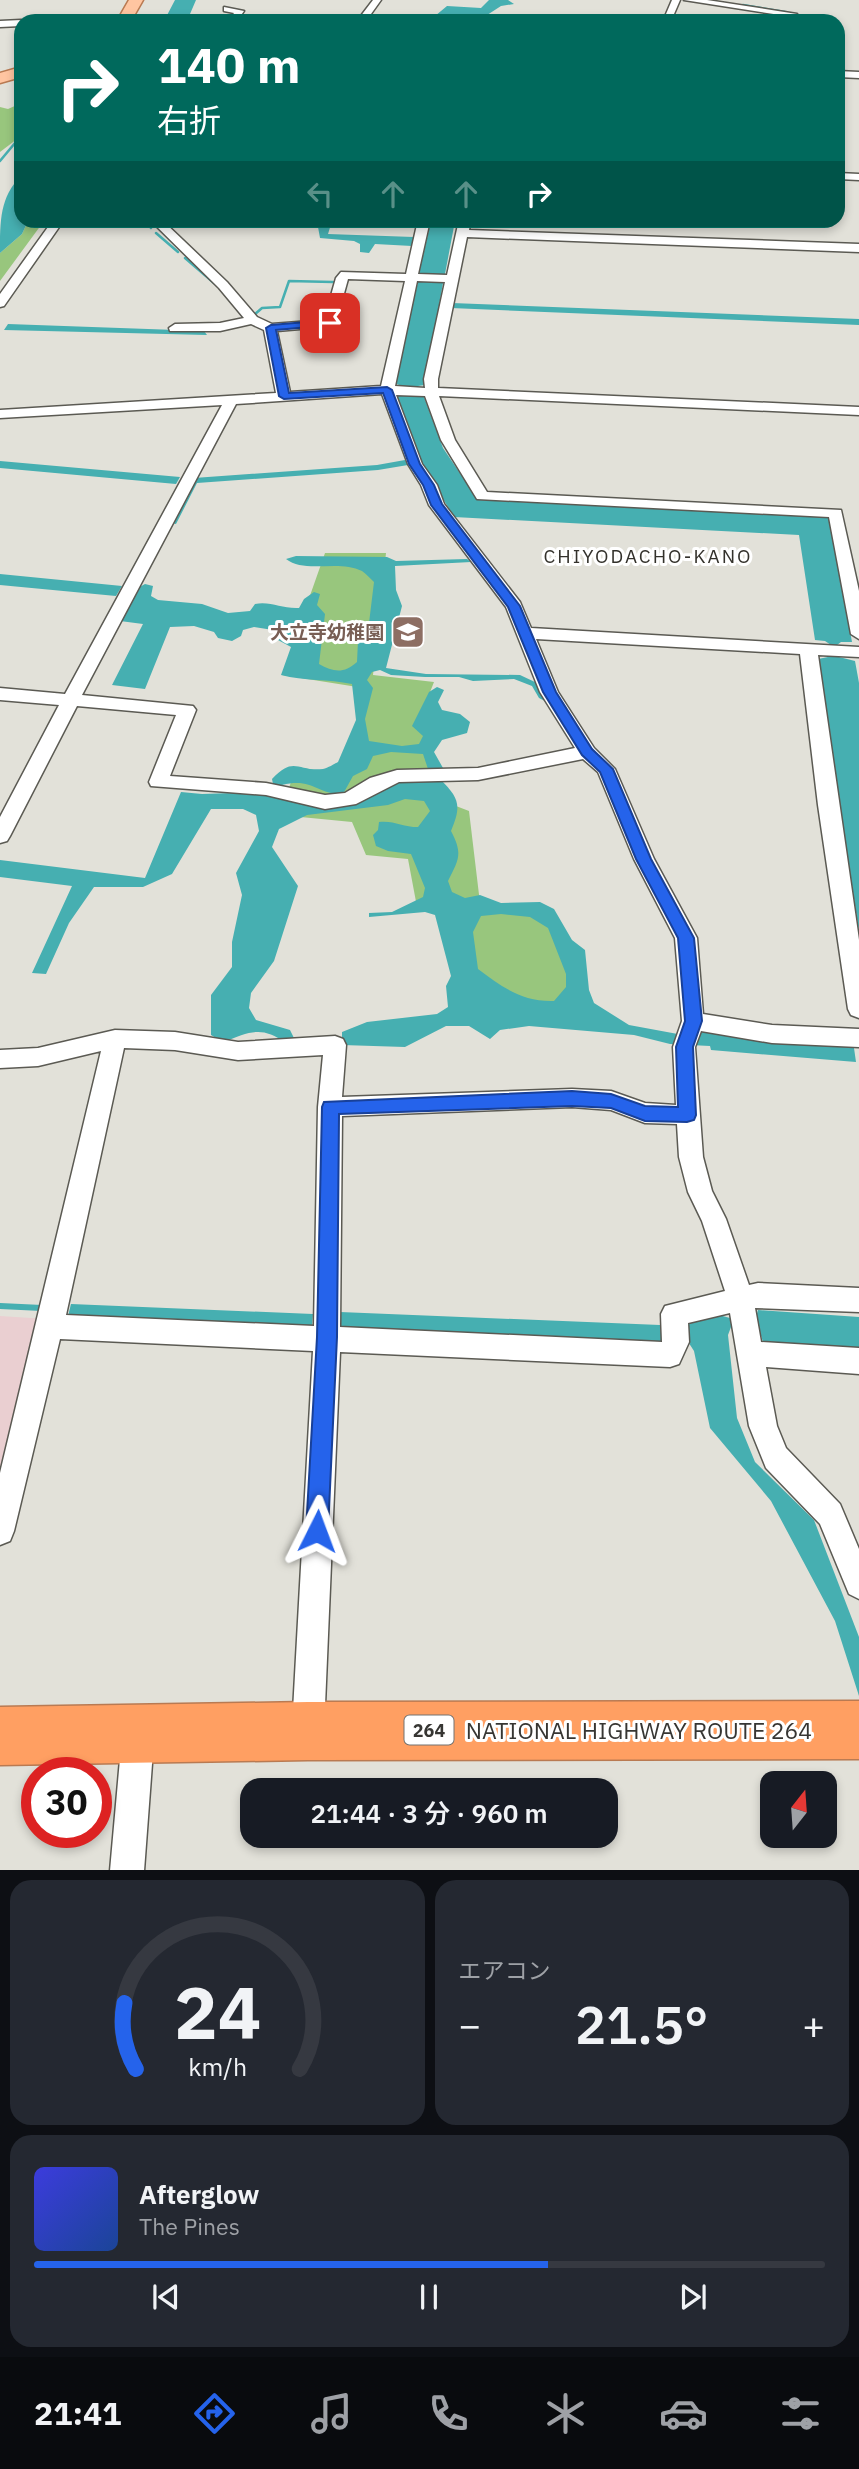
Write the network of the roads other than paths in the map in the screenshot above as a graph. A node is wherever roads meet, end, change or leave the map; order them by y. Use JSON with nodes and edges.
{"nodes":[{"id":1,"x":377,"y":0,"type":"edge"},
{"id":2,"x":688,"y":0,"type":"edge"},
{"id":3,"x":225,"y":5,"type":"edge"},
{"id":4,"x":238,"y":14,"type":"edge"},
{"id":5,"x":366,"y":14,"type":"edge"},
{"id":6,"x":770,"y":14,"type":"edge"},
{"id":7,"x":53,"y":228,"type":"edge"},
{"id":8,"x":163,"y":228,"type":"edge"},
{"id":9,"x":424,"y":228,"type":"edge"},
{"id":10,"x":463,"y":228,"type":"edge"},
{"id":11,"x":482,"y":228,"type":"edge"},
{"id":12,"x":859,"y":248,"type":"edge"},
{"id":13,"x":425,"y":277,"type":"junction"},
{"id":14,"x":453,"y":279,"type":"junction"},
{"id":15,"x":0,"y":303,"type":"edge"},
{"id":16,"x":252,"y":320,"type":"junction"},
{"id":17,"x":175,"y":328,"type":"dead end"},
{"id":18,"x":271,"y":328,"type":"junction"},
{"id":19,"x":387,"y":390,"type":"junction"},
{"id":20,"x":431,"y":391,"type":"junction"},
{"id":21,"x":284,"y":396,"type":"junction"},
{"id":22,"x":228,"y":400,"type":"junction"},
{"id":23,"x":859,"y":411,"type":"edge"},
{"id":24,"x":0,"y":414,"type":"edge"},
{"id":25,"x":527,"y":633,"type":"junction"},
{"id":26,"x":859,"y":634,"type":"edge"},
{"id":27,"x":834,"y":650,"type":"edge"},
{"id":28,"x":0,"y":694,"type":"edge"},
{"id":29,"x":71,"y":700,"type":"junction"},
{"id":30,"x":587,"y":752,"type":"junction"},
{"id":31,"x":0,"y":836,"type":"edge"},
{"id":32,"x":859,"y":1009,"type":"edge"},
{"id":33,"x":688,"y":1033,"type":"junction"},
{"id":34,"x":859,"y":1038,"type":"edge"},
{"id":35,"x":115,"y":1039,"type":"junction"},
{"id":36,"x":0,"y":1059,"type":"edge"},
{"id":37,"x":330,"y":1107,"type":"junction"},
{"id":38,"x":687,"y":1115,"type":"junction"},
{"id":39,"x":859,"y":1300,"type":"edge"},
{"id":40,"x":745,"y":1324,"type":"junction"},
{"id":41,"x":50,"y":1326,"type":"junction"},
{"id":42,"x":327,"y":1337,"type":"junction"},
{"id":43,"x":859,"y":1361,"type":"edge"},
{"id":44,"x":0,"y":1531,"type":"edge"},
{"id":45,"x":859,"y":1584,"type":"edge"},
{"id":46,"x":859,"y":1730,"type":"edge"},
{"id":47,"x":308,"y":1731,"type":"junction"},
{"id":48,"x":138,"y":1733,"type":"junction"},
{"id":49,"x":0,"y":1736,"type":"edge"},
{"id":50,"x":127,"y":1870,"type":"edge"}],
"edges":[{"from":1,"to":5,"type":"street"},
{"from":2,"to":6,"type":"street"},
{"from":3,"to":4,"type":"street"},
{"from":7,"to":15,"type":"street"},
{"from":8,"to":16,"type":"street"},
{"from":9,"to":13,"type":"street"},
{"from":10,"to":14,"type":"street"},
{"from":11,"to":12,"type":"street"},
{"from":13,"to":14,"type":"street"},
{"from":13,"to":18,"type":"street"},
{"from":13,"to":19,"type":"street"},
{"from":14,"to":20,"type":"street"},
{"from":16,"to":17,"type":"street"},
{"from":16,"to":18,"type":"street"},
{"from":18,"to":21,"type":"street"},
{"from":19,"to":20,"type":"street"},
{"from":19,"to":21,"type":"street"},
{"from":19,"to":25,"type":"street"},
{"from":20,"to":23,"type":"street"},
{"from":20,"to":26,"type":"street"},
{"from":21,"to":22,"type":"street"},
{"from":22,"to":24,"type":"street"},
{"from":22,"to":29,"type":"street"},
{"from":25,"to":27,"type":"street"},
{"from":25,"to":30,"type":"street"},
{"from":27,"to":32,"type":"street"},
{"from":28,"to":29,"type":"street"},
{"from":29,"to":30,"type":"street"},
{"from":29,"to":31,"type":"street"},
{"from":30,"to":33,"type":"street"},
{"from":33,"to":34,"type":"street"},
{"from":33,"to":38,"type":"street"},
{"from":35,"to":36,"type":"street"},
{"from":35,"to":37,"type":"street"},
{"from":35,"to":41,"type":"street"},
{"from":37,"to":38,"type":"street"},
{"from":37,"to":42,"type":"street"},
{"from":38,"to":40,"type":"street"},
{"from":39,"to":40,"type":"street"},
{"from":40,"to":42,"type":"street"},
{"from":40,"to":43,"type":"street"},
{"from":40,"to":45,"type":"street"},
{"from":41,"to":42,"type":"street"},
{"from":41,"to":44,"type":"street"},
{"from":42,"to":47,"type":"street"},
{"from":46,"to":47,"type":"highway","name":"NATIONAL HIGHWAY ROUTE 264","number":"264"},
{"from":47,"to":48,"type":"highway","name":"NATIONAL HIGHWAY ROUTE 264","number":"264"},
{"from":48,"to":49,"type":"highway","name":"NATIONAL HIGHWAY ROUTE 264","number":"264"},
{"from":48,"to":50,"type":"street"}]}
